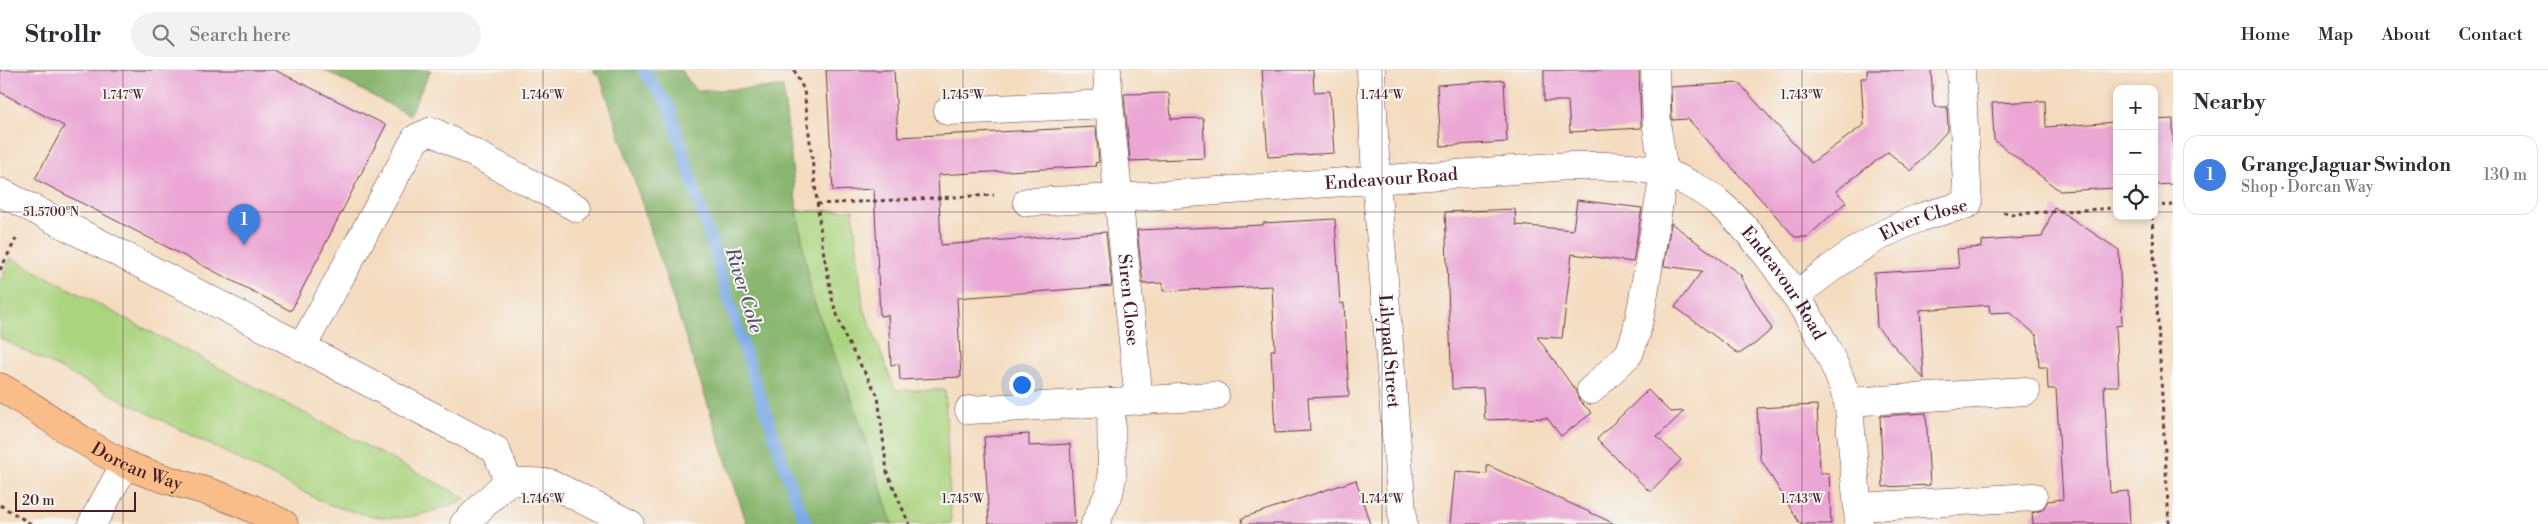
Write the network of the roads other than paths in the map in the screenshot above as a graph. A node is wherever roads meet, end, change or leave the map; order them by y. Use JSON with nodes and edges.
{"nodes":[{"id":1,"x":1107,"y":70,"type":"edge"},
{"id":2,"x":1371,"y":70,"type":"edge"},
{"id":3,"x":1655,"y":70,"type":"edge"},
{"id":4,"x":1961,"y":70,"type":"edge"},
{"id":5,"x":1109,"y":104,"type":"junction"},
{"id":6,"x":948,"y":112,"type":"dead end"},
{"id":7,"x":1664,"y":173,"type":"junction"},
{"id":8,"x":1376,"y":180,"type":"junction"},
{"id":9,"x":0,"y":192,"type":"edge"},
{"id":10,"x":1120,"y":198,"type":"junction"},
{"id":11,"x":1027,"y":202,"type":"road end"},
{"id":12,"x":577,"y":208,"type":"dead end"},
{"id":13,"x":1795,"y":296,"type":"junction"},
{"id":14,"x":302,"y":347,"type":"junction"},
{"id":15,"x":0,"y":387,"type":"edge"},
{"id":16,"x":1591,"y":390,"type":"dead end"},
{"id":17,"x":2026,"y":391,"type":"dead end"},
{"id":18,"x":1215,"y":396,"type":"dead end"},
{"id":19,"x":1139,"y":401,"type":"junction"},
{"id":20,"x":1112,"y":402,"type":"junction"},
{"id":21,"x":1848,"y":402,"type":"junction"},
{"id":22,"x":969,"y":410,"type":"dead end"},
{"id":23,"x":125,"y":464,"type":"junction"},
{"id":24,"x":508,"y":480,"type":"junction"},
{"id":25,"x":2033,"y":497,"type":"dead end"},
{"id":26,"x":1859,"y":516,"type":"edge"},
{"id":27,"x":92,"y":524,"type":"edge"},
{"id":28,"x":284,"y":524,"type":"edge"},
{"id":29,"x":464,"y":524,"type":"edge"},
{"id":30,"x":630,"y":524,"type":"edge"},
{"id":31,"x":1095,"y":524,"type":"edge"},
{"id":32,"x":1404,"y":524,"type":"edge"}],
"edges":[{"from":1,"to":5,"type":"street"},
{"from":2,"to":8,"type":"street","name":"Lilypad Street"},
{"from":3,"to":7,"type":"street"},
{"from":4,"to":13,"type":"street","name":"Elver Close"},
{"from":5,"to":6,"type":"street"},
{"from":5,"to":10,"type":"street"},
{"from":7,"to":8,"type":"street","name":"Endeavour Road"},
{"from":7,"to":13,"type":"street","name":"Endeavour Road"},
{"from":7,"to":16,"type":"street"},
{"from":8,"to":10,"type":"street","name":"Endeavour Road"},
{"from":8,"to":32,"type":"street","name":"Lilypad Street"},
{"from":9,"to":14,"type":"street"},
{"from":10,"to":11,"type":"street","name":"Endeavour Road"},
{"from":10,"to":19,"type":"street","name":"Siren Close"},
{"from":12,"to":14,"type":"street"},
{"from":13,"to":21,"type":"street","name":"Endeavour Road"},
{"from":14,"to":24,"type":"street"},
{"from":15,"to":23,"type":"main road","name":"Dorcan Way"},
{"from":17,"to":21,"type":"street"},
{"from":18,"to":19,"type":"street"},
{"from":19,"to":20,"type":"street"},
{"from":20,"to":22,"type":"street"},
{"from":20,"to":31,"type":"street"},
{"from":21,"to":26,"type":"street","name":"Endeavour Road"},
{"from":23,"to":27,"type":"street"},
{"from":23,"to":28,"type":"main road","name":"Dorcan Way"},
{"from":24,"to":29,"type":"street"},
{"from":24,"to":30,"type":"street"},
{"from":25,"to":26,"type":"street","name":"Endeavour Road"}]}
